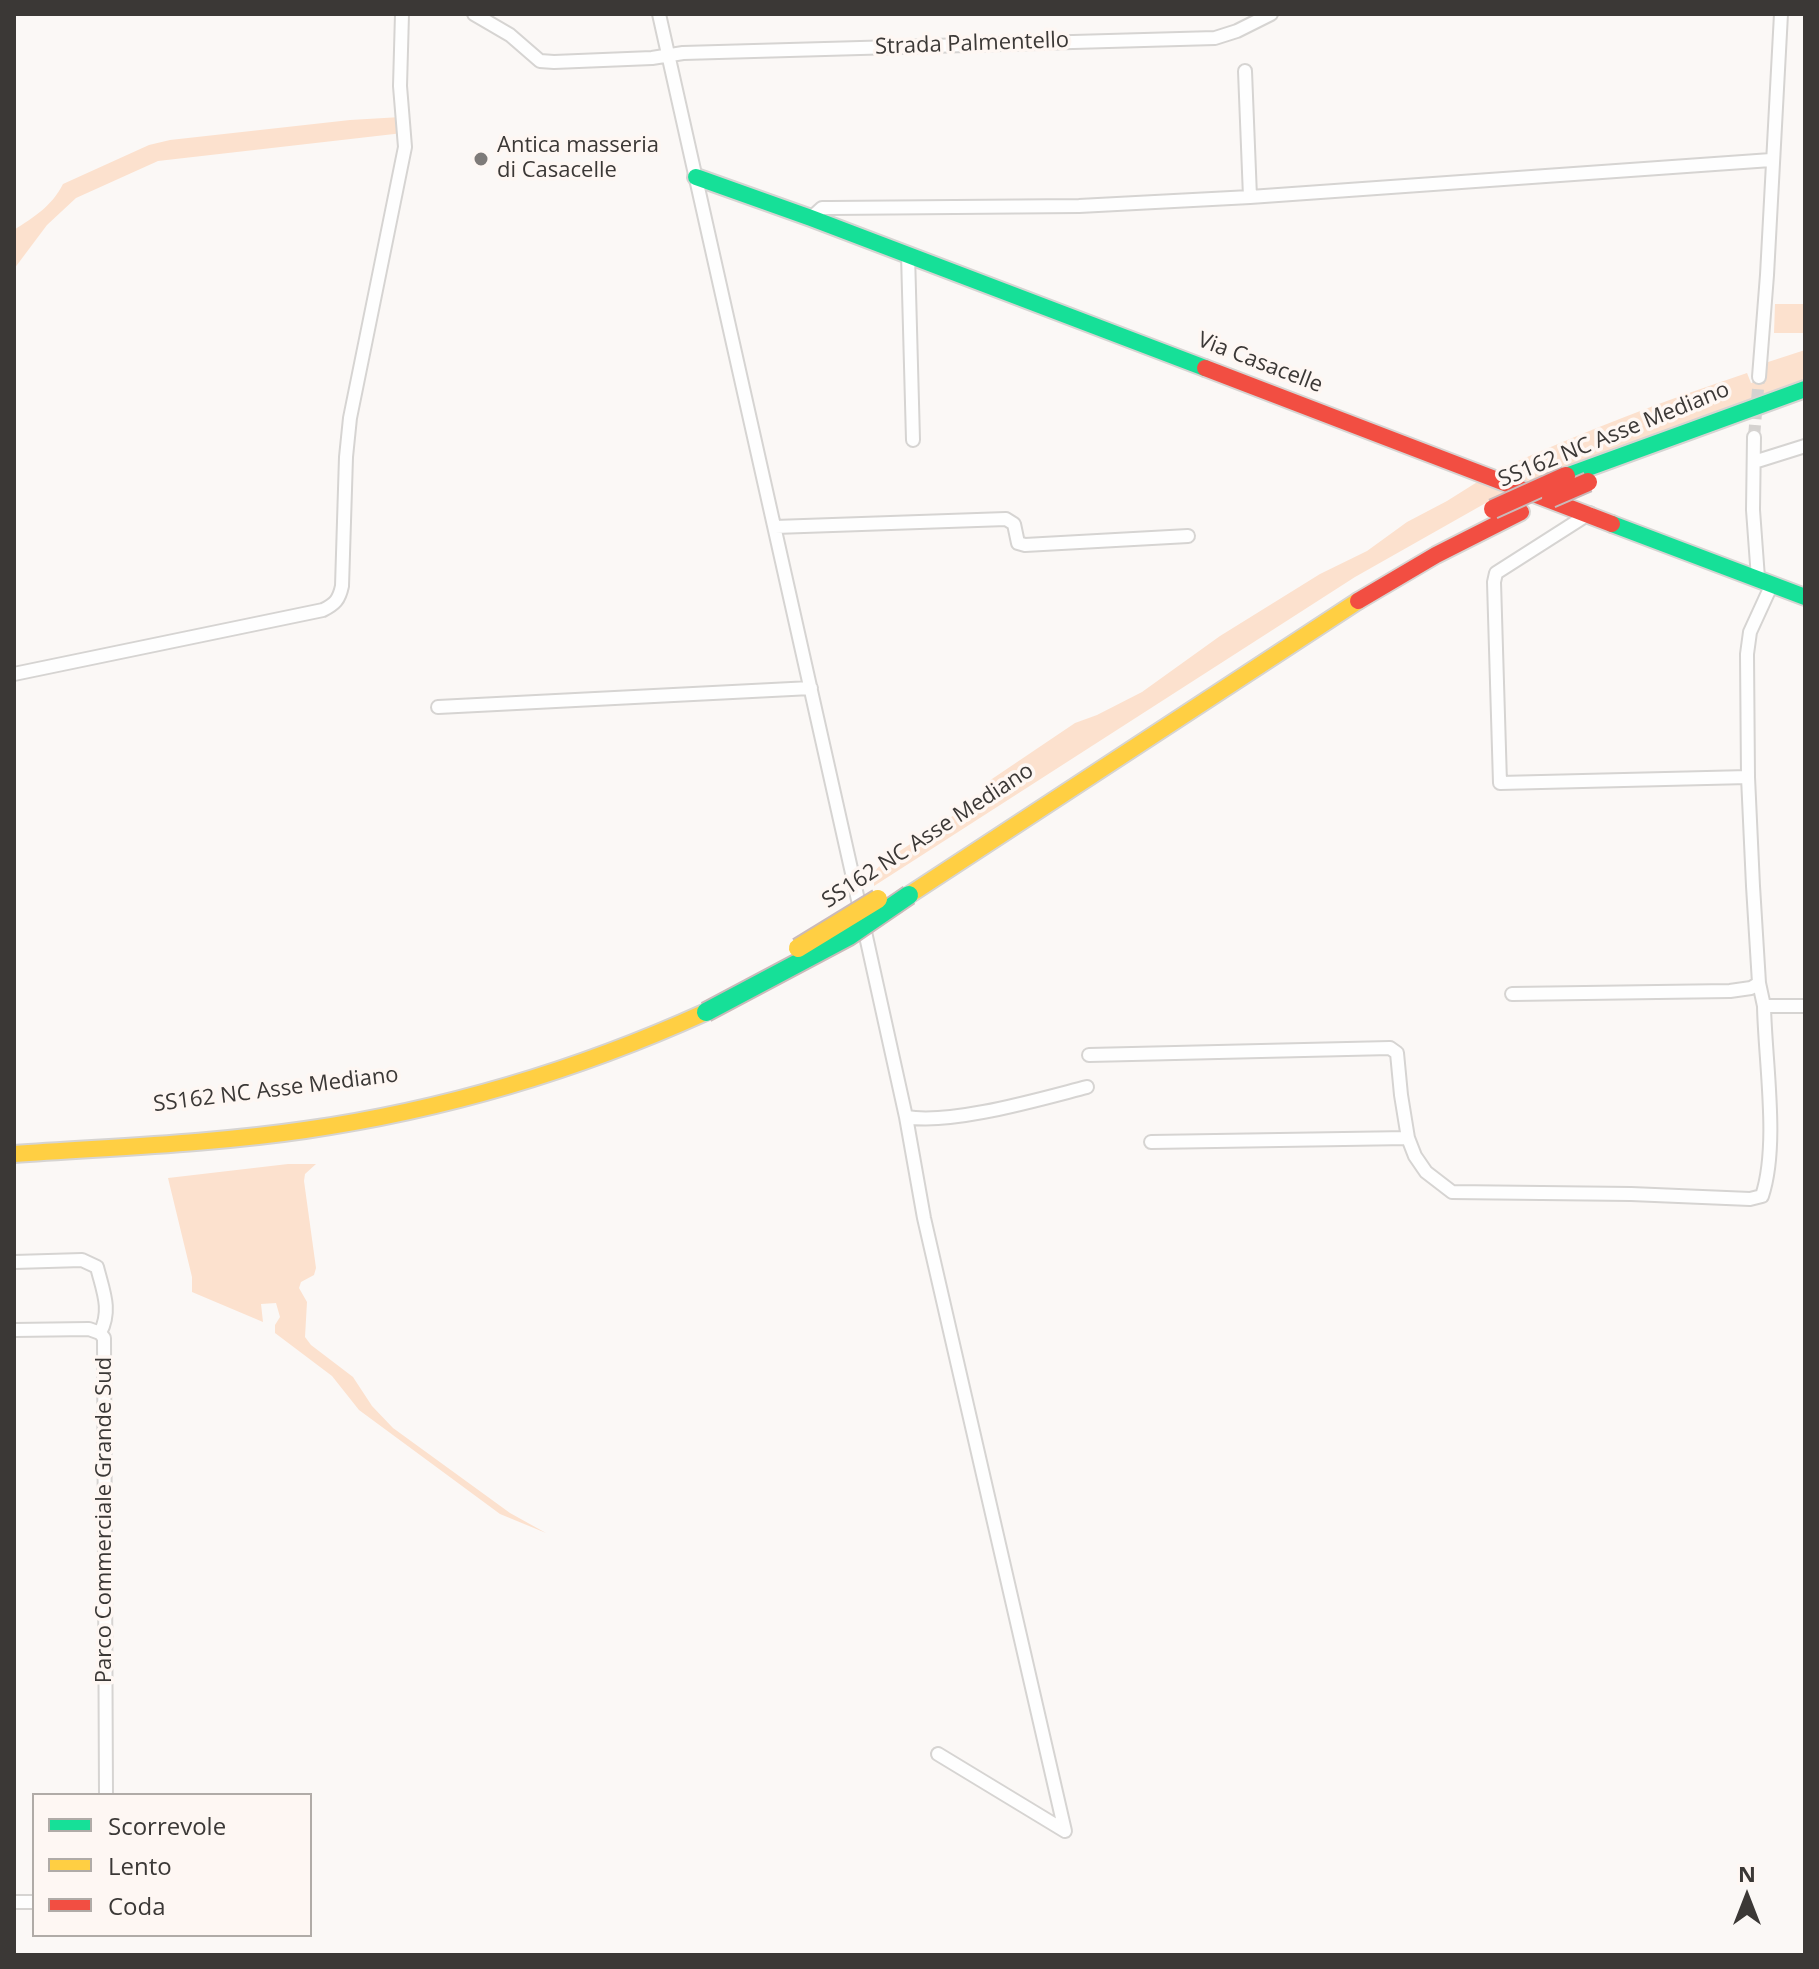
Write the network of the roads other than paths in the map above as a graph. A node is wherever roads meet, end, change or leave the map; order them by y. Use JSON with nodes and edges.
{"nodes":[{"id":1,"x":402,"y":14,"type":"edge"},
{"id":2,"x":474,"y":14,"type":"edge"},
{"id":3,"x":659,"y":14,"type":"edge"},
{"id":4,"x":1271,"y":14,"type":"edge"},
{"id":5,"x":1781,"y":14,"type":"edge"},
{"id":6,"x":668,"y":55,"type":"junction"},
{"id":7,"x":1245,"y":71,"type":"dead end"},
{"id":8,"x":1771,"y":160,"type":"junction"},
{"id":9,"x":696,"y":177,"type":"junction"},
{"id":10,"x":1250,"y":197,"type":"junction"},
{"id":11,"x":811,"y":218,"type":"junction"},
{"id":12,"x":908,"y":254,"type":"junction"},
{"id":13,"x":1759,"y":377,"type":"tunnel mouth"},
{"id":14,"x":1805,"y":389,"type":"edge"},
{"id":15,"x":1805,"y":403,"type":"edge"},
{"id":16,"x":1754,"y":437,"type":"tunnel mouth"},
{"id":17,"x":913,"y":440,"type":"dead end"},
{"id":18,"x":1805,"y":446,"type":"edge"},
{"id":19,"x":1754,"y":462,"type":"junction"},
{"id":20,"x":1590,"y":513,"type":"junction"},
{"id":21,"x":775,"y":527,"type":"junction"},
{"id":22,"x":1188,"y":536,"type":"dead end"},
{"id":23,"x":1765,"y":581,"type":"junction"},
{"id":24,"x":1805,"y":597,"type":"edge"},
{"id":25,"x":14,"y":674,"type":"edge"},
{"id":26,"x":811,"y":688,"type":"junction"},
{"id":27,"x":438,"y":707,"type":"dead end"},
{"id":28,"x":1748,"y":777,"type":"junction"},
{"id":29,"x":906,"y":889,"type":"junction"},
{"id":30,"x":1759,"y":983,"type":"junction"},
{"id":31,"x":1512,"y":994,"type":"dead end"},
{"id":32,"x":1764,"y":1006,"type":"junction"},
{"id":33,"x":1805,"y":1006,"type":"edge"},
{"id":34,"x":1089,"y":1055,"type":"dead end"},
{"id":35,"x":1087,"y":1087,"type":"dead end"},
{"id":36,"x":906,"y":1117,"type":"junction"},
{"id":37,"x":165,"y":1136,"type":"junction"},
{"id":38,"x":1408,"y":1138,"type":"junction"},
{"id":39,"x":14,"y":1140,"type":"edge"},
{"id":40,"x":1151,"y":1142,"type":"dead end"},
{"id":41,"x":14,"y":1154,"type":"edge"},
{"id":42,"x":14,"y":1262,"type":"edge"},
{"id":43,"x":14,"y":1330,"type":"edge"},
{"id":44,"x":100,"y":1333,"type":"junction"},
{"id":45,"x":938,"y":1754,"type":"dead end"},
{"id":46,"x":106,"y":1793,"type":"edge"}],
"edges":[{"from":1,"to":25,"type":"street"},
{"from":2,"to":6,"type":"street","name":"Strada Palmentello"},
{"from":3,"to":6,"type":"street"},
{"from":4,"to":6,"type":"street","name":"Strada Palmentello"},
{"from":5,"to":8,"type":"street"},
{"from":6,"to":9,"type":"street"},
{"from":7,"to":10,"type":"street"},
{"from":8,"to":10,"type":"street"},
{"from":8,"to":13,"type":"street"},
{"from":9,"to":11,"type":"main road","name":"Via Casacelle"},
{"from":9,"to":21,"type":"street"},
{"from":10,"to":11,"type":"street"},
{"from":11,"to":12,"type":"main road","name":"Via Casacelle"},
{"from":12,"to":17,"type":"street"},
{"from":12,"to":20,"type":"main road","name":"Via Casacelle"},
{"from":14,"to":29,"type":"main road","name":"SS162 NC Asse Mediano","bridge":true},
{"from":15,"to":29,"type":"main road","name":"SS162 NC Asse Mediano","bridge":true},
{"from":16,"to":19,"type":"street"},
{"from":18,"to":19,"type":"street"},
{"from":19,"to":23,"type":"street"},
{"from":20,"to":23,"type":"main road","name":"Via Casacelle"},
{"from":20,"to":28,"type":"street"},
{"from":21,"to":22,"type":"street"},
{"from":21,"to":26,"type":"street"},
{"from":23,"to":24,"type":"main road","name":"Via Casacelle"},
{"from":23,"to":28,"type":"street"},
{"from":26,"to":27,"type":"street"},
{"from":26,"to":36,"type":"street"},
{"from":28,"to":30,"type":"street"},
{"from":29,"to":37,"type":"main road","name":"SS162 NC Asse Mediano","bridge":true},
{"from":30,"to":31,"type":"street"},
{"from":30,"to":32,"type":"street"},
{"from":32,"to":33,"type":"street"},
{"from":32,"to":38,"type":"street"},
{"from":34,"to":38,"type":"street"},
{"from":35,"to":36,"type":"street"},
{"from":36,"to":45,"type":"street"},
{"from":37,"to":39,"type":"main road","name":"SS162 NC Asse Mediano"},
{"from":37,"to":41,"type":"main road","name":"SS162 NC Asse Mediano"},
{"from":38,"to":40,"type":"street"},
{"from":42,"to":44,"type":"street"},
{"from":43,"to":44,"type":"street","name":"Parco Commerciale Grande Sud"},
{"from":44,"to":46,"type":"street","name":"Parco Commerciale Grande Sud"}]}
